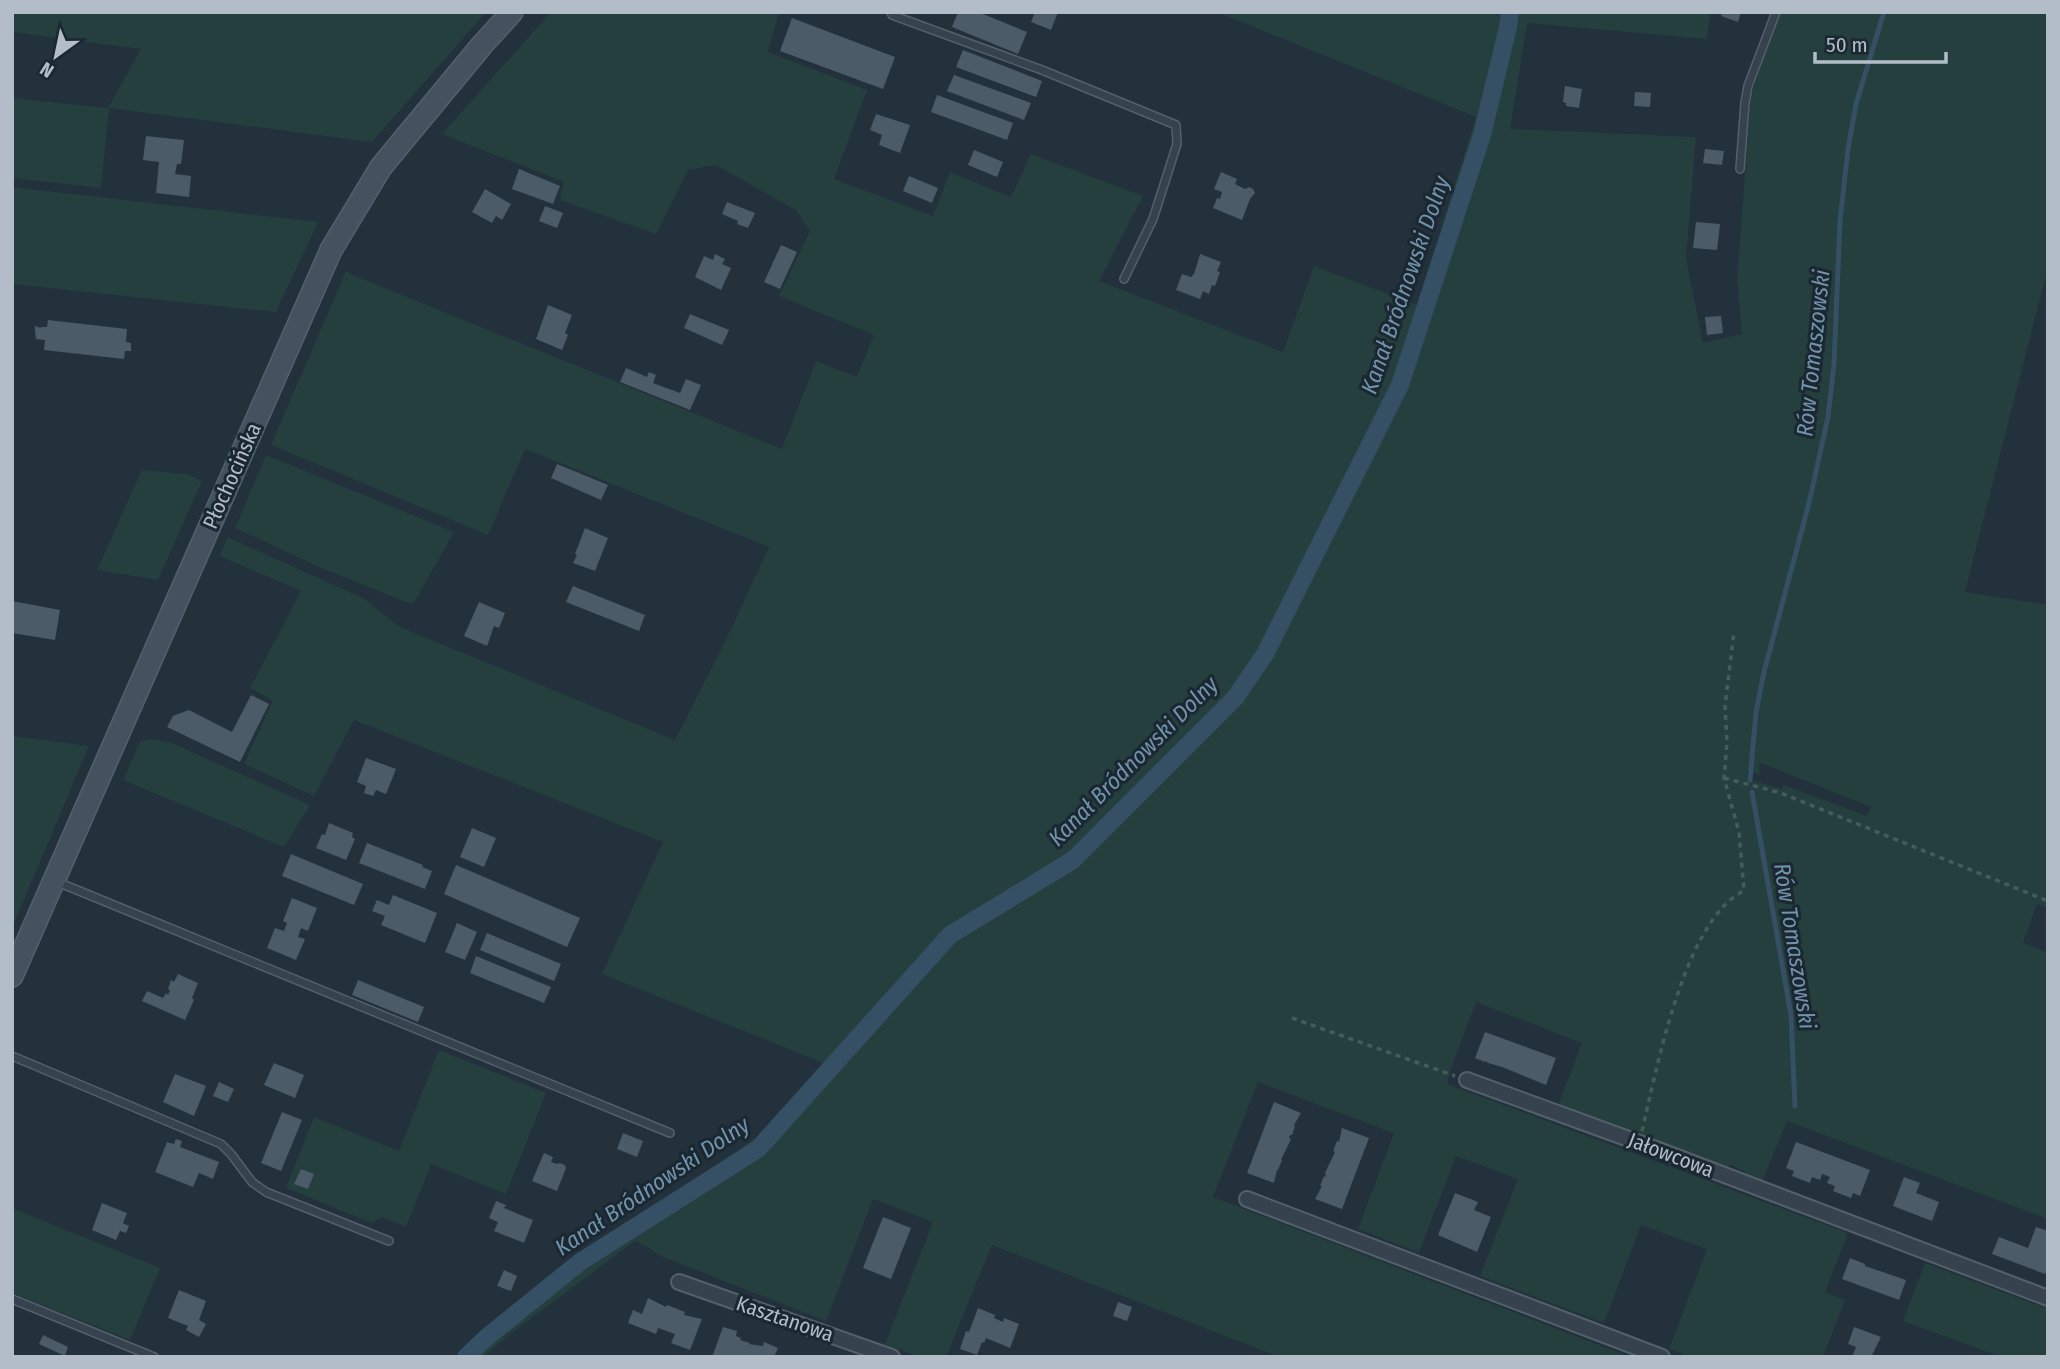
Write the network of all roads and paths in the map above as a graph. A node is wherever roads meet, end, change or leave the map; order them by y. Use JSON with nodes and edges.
{"nodes":[{"id":1,"x":512,"y":12,"type":"edge"},
{"id":2,"x":891,"y":12,"type":"edge"},
{"id":3,"x":1776,"y":12,"type":"edge"},
{"id":4,"x":1740,"y":169,"type":"dead end"},
{"id":5,"x":1124,"y":279,"type":"dead end"},
{"id":6,"x":1734,"y":632,"type":"dead end"},
{"id":7,"x":1724,"y":778,"type":"junction"},
{"id":8,"x":55,"y":881,"type":"junction"},
{"id":9,"x":2048,"y":901,"type":"edge"},
{"id":10,"x":12,"y":976,"type":"edge"},
{"id":11,"x":1292,"y":1018,"type":"dead end"},
{"id":12,"x":12,"y":1056,"type":"edge"},
{"id":13,"x":1467,"y":1080,"type":"joint"},
{"id":14,"x":670,"y":1133,"type":"dead end"},
{"id":15,"x":1639,"y":1143,"type":"junction"},
{"id":16,"x":1247,"y":1199,"type":"dead end"},
{"id":17,"x":389,"y":1241,"type":"dead end"},
{"id":18,"x":679,"y":1282,"type":"dead end"},
{"id":19,"x":2048,"y":1298,"type":"edge"},
{"id":20,"x":12,"y":1299,"type":"edge"},
{"id":21,"x":154,"y":1357,"type":"edge"},
{"id":22,"x":892,"y":1357,"type":"edge"},
{"id":23,"x":1662,"y":1357,"type":"edge"}],
"edges":[{"from":1,"to":8,"type":"main road","name":"Płochocińska"},
{"from":2,"to":5,"type":"lane"},
{"from":3,"to":4,"type":"lane"},
{"from":6,"to":7,"type":"path"},
{"from":7,"to":9,"type":"path"},
{"from":7,"to":15,"type":"path"},
{"from":8,"to":10,"type":"main road","name":"Płochocińska"},
{"from":8,"to":14,"type":"lane"},
{"from":11,"to":13,"type":"path"},
{"from":12,"to":17,"type":"lane"},
{"from":13,"to":15,"type":"street","name":"Jałowcowa"},
{"from":15,"to":19,"type":"street","name":"Jałowcowa"},
{"from":16,"to":23,"type":"street"},
{"from":18,"to":22,"type":"street","name":"Kasztanowa"},
{"from":20,"to":21,"type":"lane"}]}
